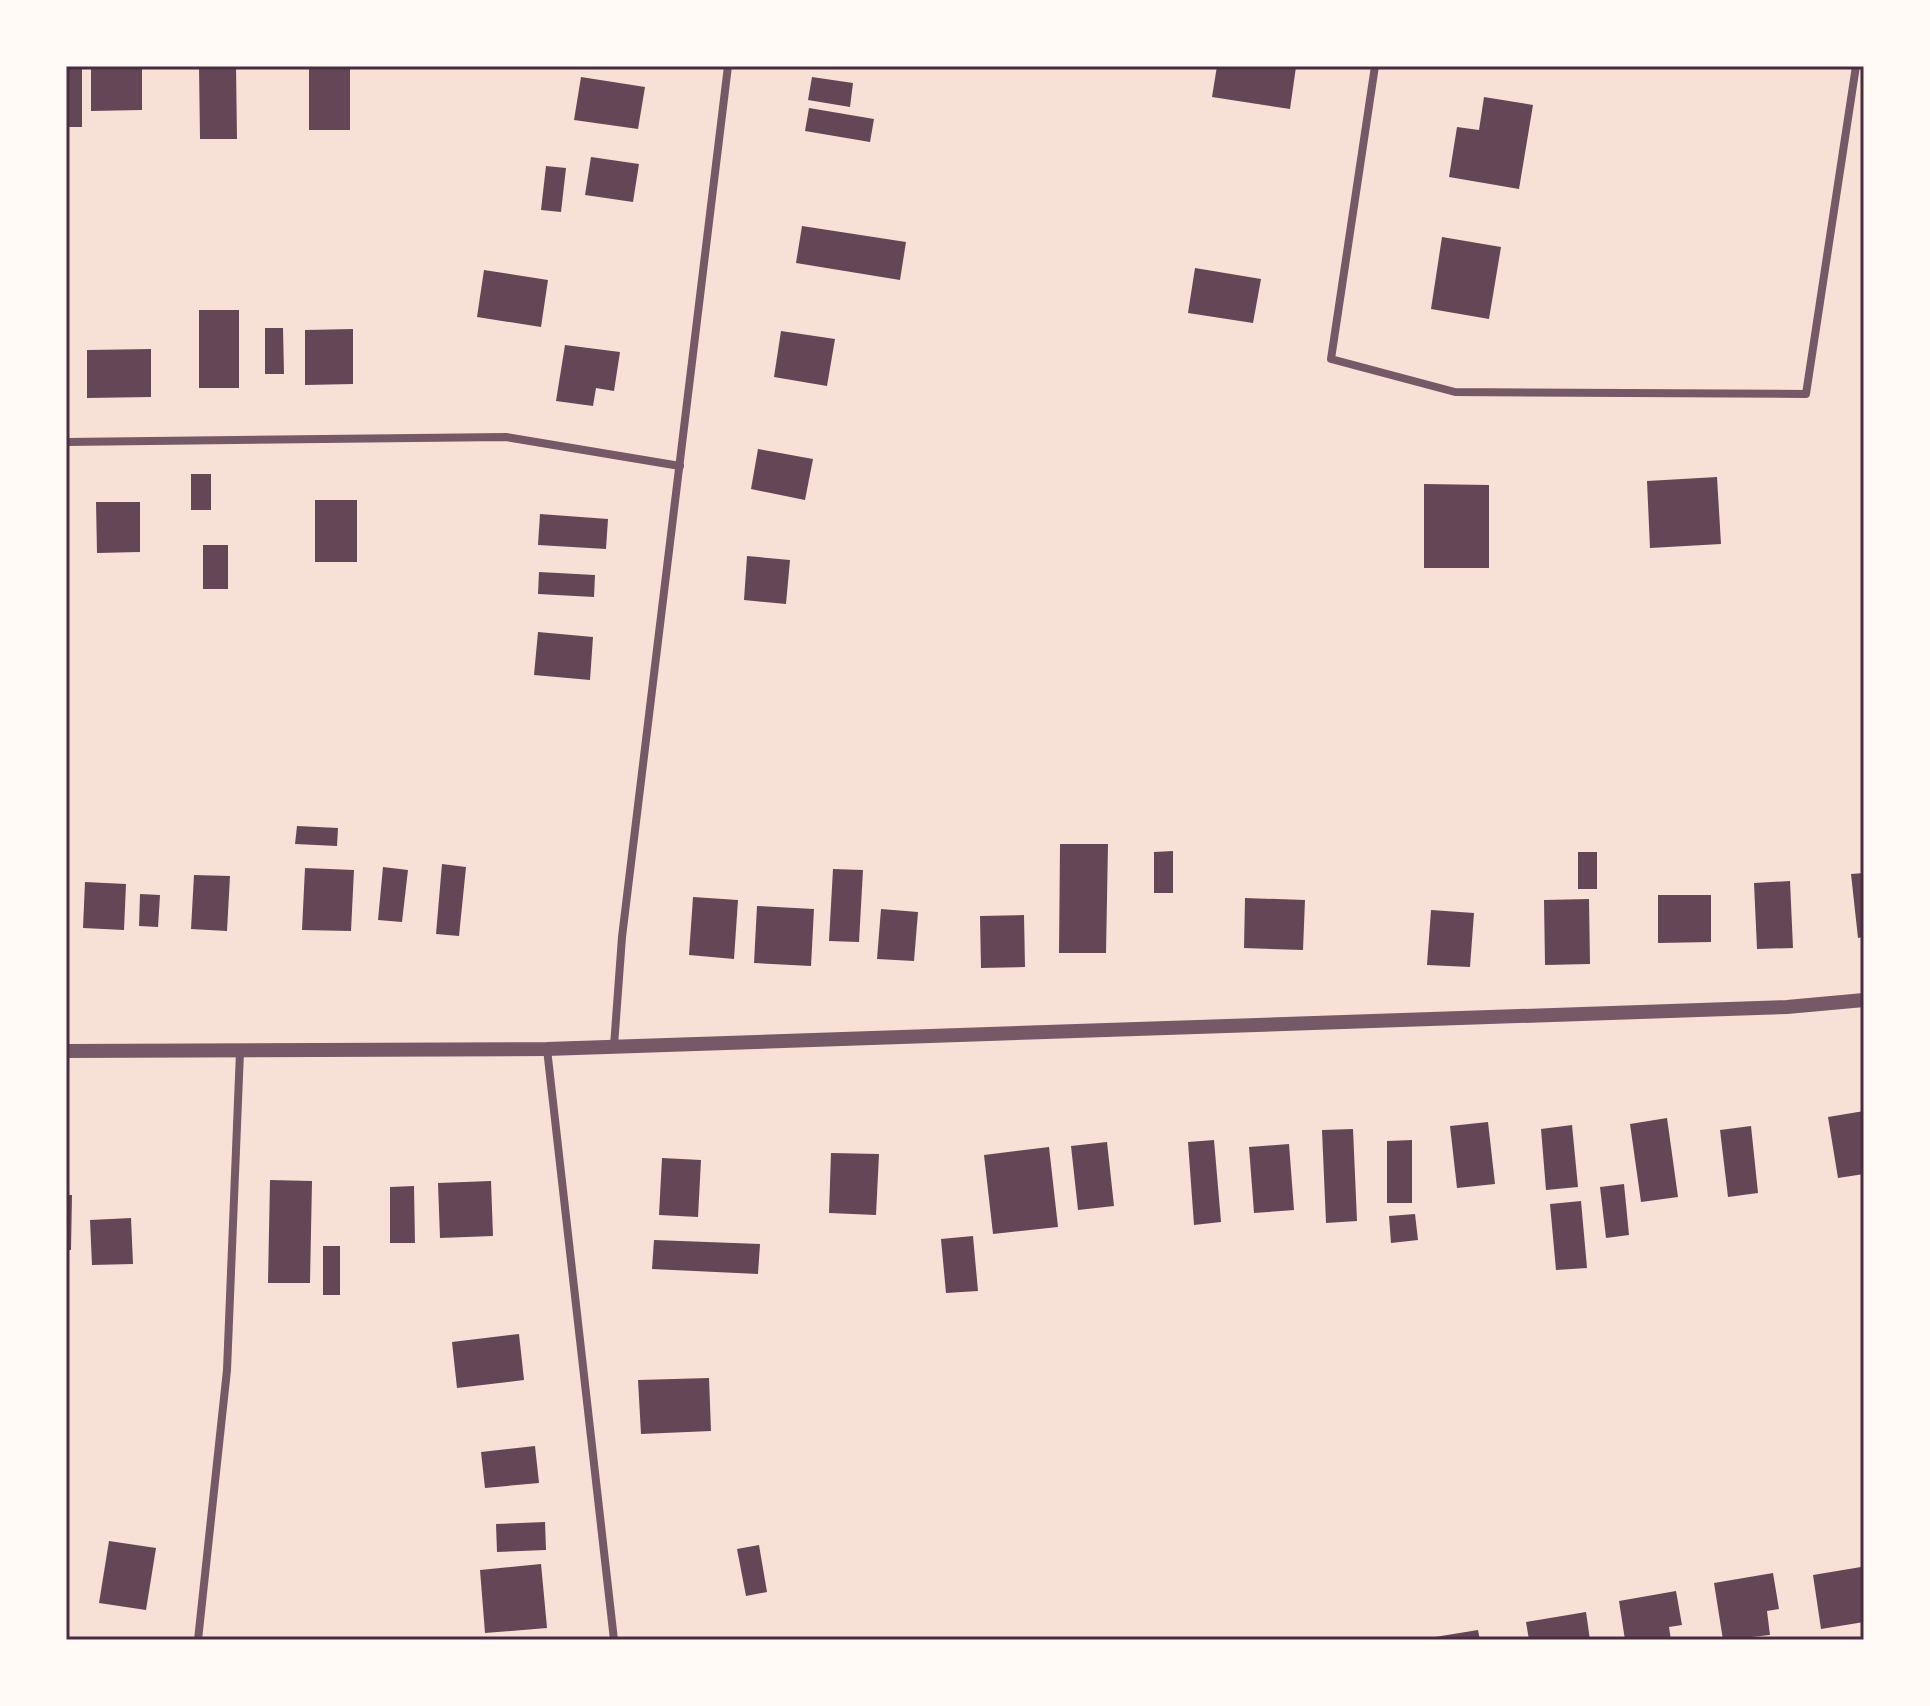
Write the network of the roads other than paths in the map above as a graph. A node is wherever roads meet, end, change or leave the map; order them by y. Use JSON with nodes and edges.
{"nodes":[{"id":1,"x":728,"y":66,"type":"edge"},
{"id":2,"x":1375,"y":66,"type":"edge"},
{"id":3,"x":1856,"y":66,"type":"edge"},
{"id":4,"x":66,"y":442,"type":"edge"},
{"id":5,"x":680,"y":466,"type":"junction"},
{"id":6,"x":1864,"y":1000,"type":"edge"},
{"id":7,"x":614,"y":1046,"type":"junction"},
{"id":8,"x":547,"y":1049,"type":"junction"},
{"id":9,"x":66,"y":1051,"type":"edge"},
{"id":10,"x":240,"y":1052,"type":"junction"},
{"id":11,"x":198,"y":1640,"type":"edge"},
{"id":12,"x":614,"y":1640,"type":"edge"}],
"edges":[{"from":1,"to":5,"type":"street"},
{"from":2,"to":3,"type":"street"},
{"from":4,"to":5,"type":"street"},
{"from":5,"to":7,"type":"street"},
{"from":6,"to":7,"type":"street"},
{"from":7,"to":8,"type":"street"},
{"from":8,"to":10,"type":"street"},
{"from":8,"to":12,"type":"street"},
{"from":9,"to":10,"type":"street"},
{"from":10,"to":11,"type":"street"}]}
